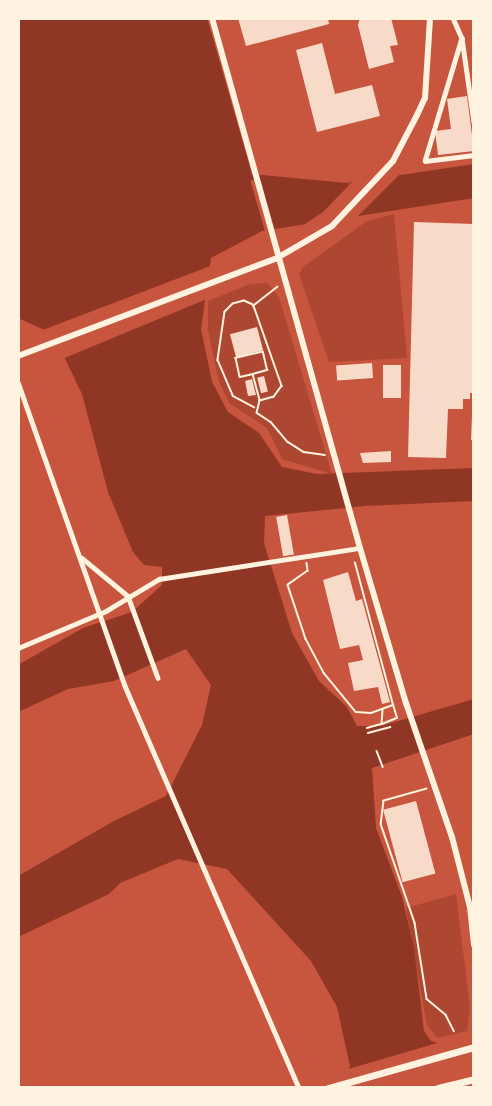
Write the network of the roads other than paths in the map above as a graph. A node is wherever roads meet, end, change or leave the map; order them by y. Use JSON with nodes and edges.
{"nodes":[{"id":1,"x":212,"y":18,"type":"edge"},
{"id":2,"x":430,"y":18,"type":"edge"},
{"id":3,"x":453,"y":18,"type":"edge"},
{"id":4,"x":462,"y":38,"type":"junction"},
{"id":5,"x":474,"y":122,"type":"edge"},
{"id":6,"x":474,"y":155,"type":"edge"},
{"id":7,"x":277,"y":258,"type":"junction"},
{"id":8,"x":18,"y":356,"type":"edge"},
{"id":9,"x":18,"y":382,"type":"edge"},
{"id":10,"x":360,"y":548,"type":"junction"},
{"id":11,"x":81,"y":557,"type":"junction"},
{"id":12,"x":128,"y":596,"type":"junction"},
{"id":13,"x":103,"y":615,"type":"junction"},
{"id":14,"x":18,"y":648,"type":"edge"},
{"id":15,"x":158,"y":678,"type":"dead end"},
{"id":16,"x":474,"y":945,"type":"edge"},
{"id":17,"x":471,"y":1048,"type":"edge"},
{"id":18,"x":474,"y":1079,"type":"edge"},
{"id":19,"x":332,"y":1087,"type":"edge"},
{"id":20,"x":299,"y":1088,"type":"edge"},
{"id":21,"x":438,"y":1088,"type":"edge"}],
"edges":[{"from":1,"to":7,"type":"street"},
{"from":2,"to":7,"type":"street"},
{"from":3,"to":4,"type":"street"},
{"from":4,"to":5,"type":"street"},
{"from":4,"to":6,"type":"street"},
{"from":7,"to":8,"type":"street"},
{"from":7,"to":10,"type":"street"},
{"from":9,"to":11,"type":"street"},
{"from":10,"to":12,"type":"street"},
{"from":10,"to":16,"type":"street"},
{"from":11,"to":12,"type":"street"},
{"from":11,"to":13,"type":"street"},
{"from":12,"to":13,"type":"street"},
{"from":12,"to":15,"type":"street"},
{"from":13,"to":14,"type":"street"},
{"from":13,"to":20,"type":"street"},
{"from":17,"to":19,"type":"main road"},
{"from":18,"to":21,"type":"main road"}]}
